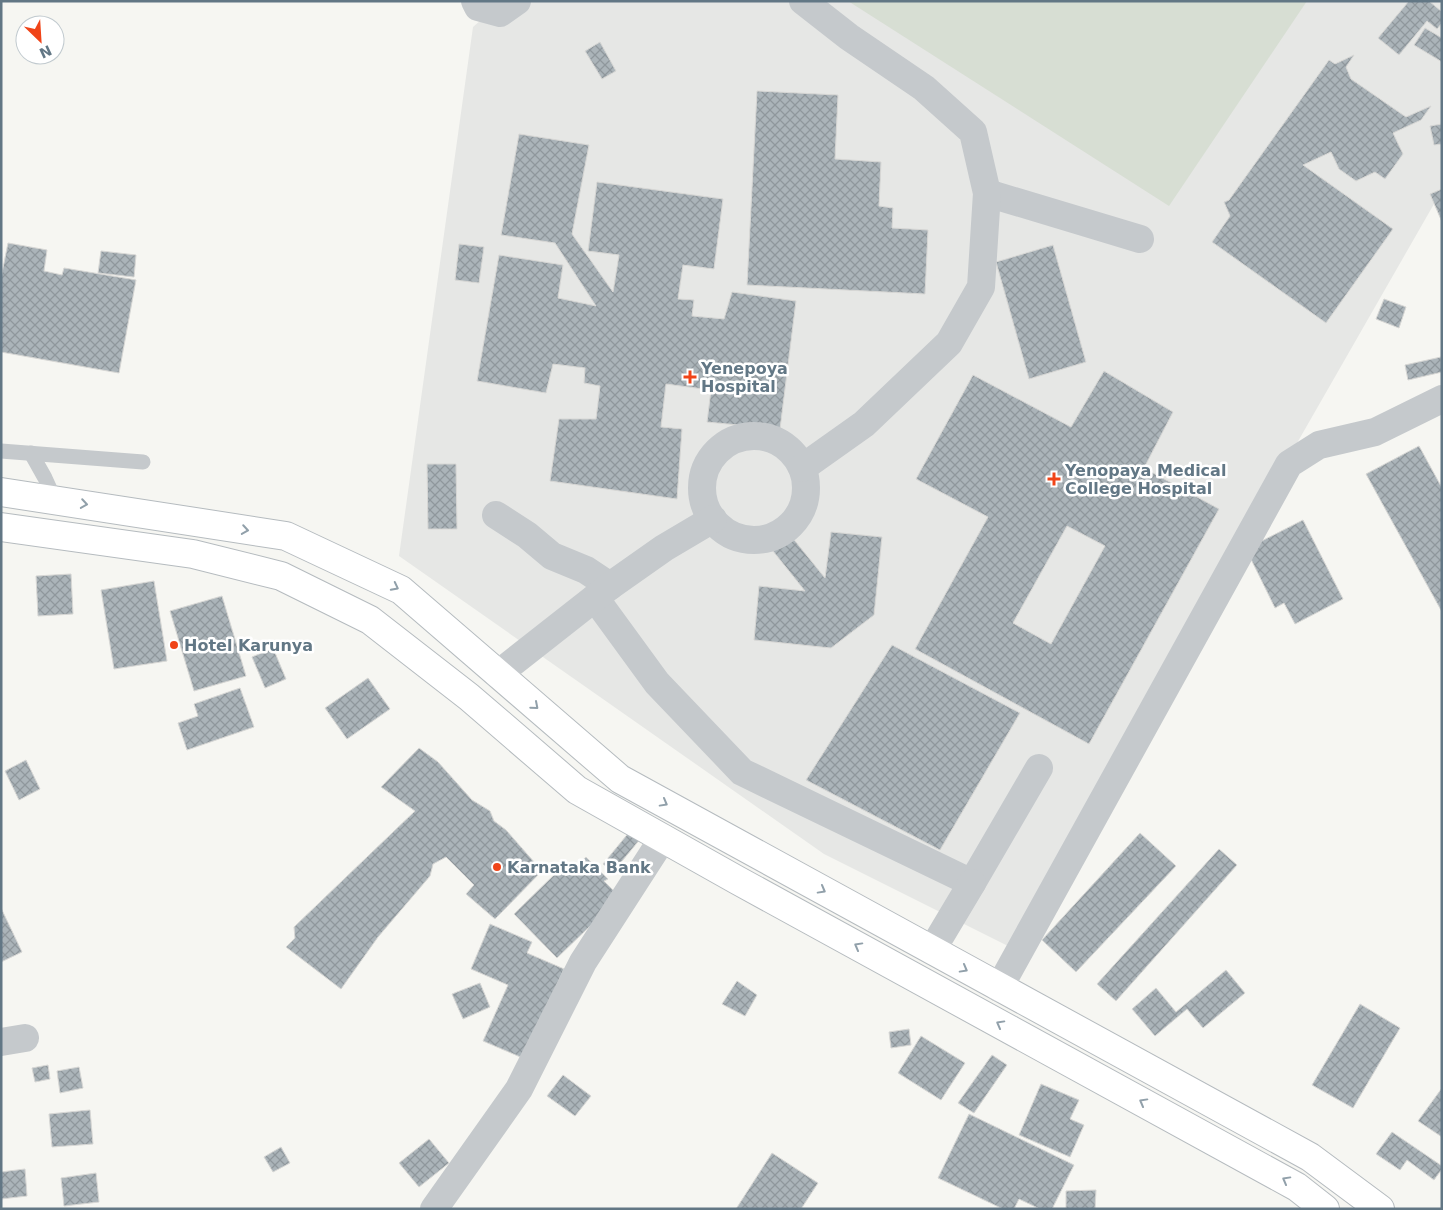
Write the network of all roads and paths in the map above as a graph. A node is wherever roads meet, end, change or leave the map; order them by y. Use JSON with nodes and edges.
{"nodes":[{"id":1,"x":475,"y":1,"type":"edge"},
{"id":2,"x":517,"y":1,"type":"edge"},
{"id":3,"x":803,"y":1,"type":"edge"},
{"id":4,"x":987,"y":193,"type":"junction"},
{"id":5,"x":1140,"y":239,"type":"dead end"},
{"id":6,"x":1442,"y":399,"type":"edge"},
{"id":7,"x":1,"y":451,"type":"edge"},
{"id":8,"x":31,"y":453,"type":"junction"},
{"id":9,"x":143,"y":462,"type":"dead end"},
{"id":10,"x":802,"y":468,"type":"junction"},
{"id":11,"x":1,"y":492,"type":"edge"},
{"id":12,"x":55,"y":500,"type":"junction"},
{"id":13,"x":496,"y":515,"type":"dead end"},
{"id":14,"x":713,"y":520,"type":"junction"},
{"id":15,"x":1,"y":527,"type":"edge"},
{"id":16,"x":603,"y":592,"type":"junction"},
{"id":17,"x":498,"y":674,"type":"junction"},
{"id":18,"x":1039,"y":768,"type":"dead end"},
{"id":19,"x":664,"y":838,"type":"junction"},
{"id":20,"x":789,"y":872,"type":"junction"},
{"id":21,"x":972,"y":882,"type":"junction"},
{"id":22,"x":772,"y":899,"type":"junction"},
{"id":23,"x":932,"y":950,"type":"junction"},
{"id":24,"x":999,"y":988,"type":"junction"},
{"id":25,"x":434,"y":1209,"type":"edge"},
{"id":26,"x":1325,"y":1209,"type":"edge"},
{"id":27,"x":1380,"y":1209,"type":"edge"}],
"edges":[{"from":1,"to":2,"type":"street"},
{"from":3,"to":4,"type":"street"},
{"from":4,"to":5,"type":"street"},
{"from":4,"to":10,"type":"street"},
{"from":6,"to":24,"type":"street"},
{"from":7,"to":8,"type":"lane"},
{"from":8,"to":9,"type":"lane"},
{"from":8,"to":12,"type":"lane"},
{"from":10,"to":14,"type":"street"},
{"from":10,"to":14,"type":"street"},
{"from":11,"to":12,"type":"main road"},
{"from":12,"to":17,"type":"main road","one_way":true},
{"from":13,"to":16,"type":"street"},
{"from":14,"to":16,"type":"street"},
{"from":15,"to":19,"type":"main road"},
{"from":16,"to":17,"type":"street"},
{"from":16,"to":21,"type":"street"},
{"from":17,"to":20,"type":"main road","one_way":true},
{"from":18,"to":21,"type":"street"},
{"from":19,"to":22,"type":"main road"},
{"from":19,"to":25,"type":"street"},
{"from":20,"to":22,"type":"main road"},
{"from":20,"to":23,"type":"main road","one_way":true},
{"from":21,"to":23,"type":"street"},
{"from":26,"to":22,"type":"main road","one_way":true},
{"from":23,"to":24,"type":"main road","one_way":true},
{"from":24,"to":27,"type":"main road"}]}
